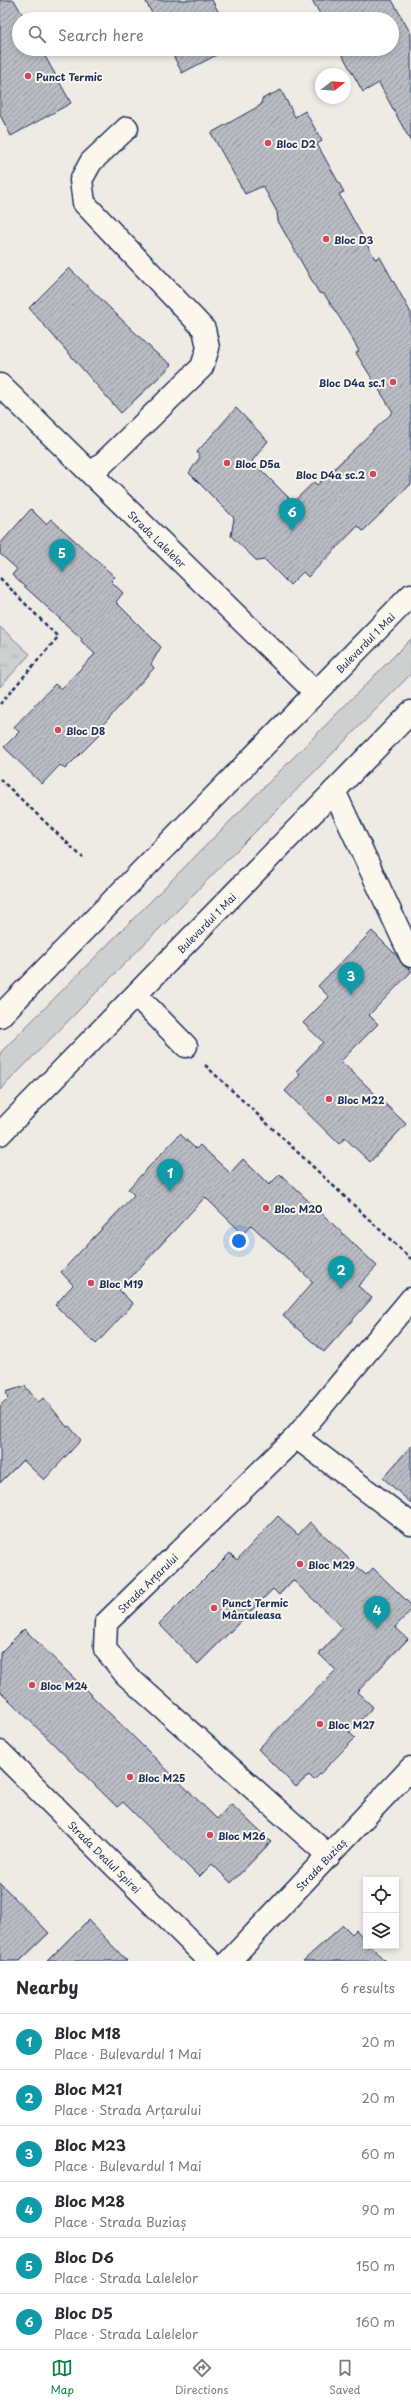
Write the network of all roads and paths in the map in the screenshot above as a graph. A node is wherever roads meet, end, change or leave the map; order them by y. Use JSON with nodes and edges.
{"nodes":[{"id":1,"x":127,"y":128,"type":"dead end"},
{"id":2,"x":1,"y":389,"type":"edge"},
{"id":3,"x":92,"y":474,"type":"junction"},
{"id":4,"x":0,"y":578,"type":"edge"},
{"id":5,"x":411,"y":596,"type":"edge"},
{"id":6,"x":315,"y":692,"type":"junction"},
{"id":7,"x":0,"y":704,"type":"edge"},
{"id":8,"x":411,"y":712,"type":"edge"},
{"id":9,"x":0,"y":779,"type":"edge"},
{"id":10,"x":334,"y":791,"type":"junction"},
{"id":11,"x":82,"y":858,"type":"dead end"},
{"id":12,"x":411,"y":956,"type":"edge"},
{"id":13,"x":136,"y":995,"type":"junction"},
{"id":14,"x":0,"y":1016,"type":"edge"},
{"id":15,"x":186,"y":1046,"type":"joint"},
{"id":16,"x":0,"y":1134,"type":"edge"},
{"id":17,"x":411,"y":1259,"type":"edge"},
{"id":18,"x":411,"y":1299,"type":"edge"},
{"id":19,"x":296,"y":1437,"type":"junction"},
{"id":20,"x":411,"y":1524,"type":"edge"},
{"id":21,"x":0,"y":1752,"type":"edge"},
{"id":22,"x":411,"y":1768,"type":"edge"},
{"id":23,"x":328,"y":1856,"type":"junction"},
{"id":24,"x":210,"y":1961,"type":"edge"},
{"id":25,"x":230,"y":1961,"type":"edge"}],
"edges":[{"from":1,"to":3,"type":"street"},
{"from":2,"to":3,"type":"street","name":"Strada Lalelelor"},
{"from":3,"to":6,"type":"street","name":"Strada Lalelelor"},
{"from":4,"to":7,"type":"path"},
{"from":5,"to":6,"type":"street","name":"Bulevardul 1 Mai"},
{"from":6,"to":14,"type":"street","name":"Bulevardul 1 Mai"},
{"from":8,"to":10,"type":"street","name":"Bulevardul 1 Mai"},
{"from":9,"to":11,"type":"path"},
{"from":10,"to":12,"type":"street"},
{"from":10,"to":13,"type":"street","name":"Bulevardul 1 Mai"},
{"from":13,"to":15,"type":"street"},
{"from":13,"to":16,"type":"street","name":"Bulevardul 1 Mai"},
{"from":15,"to":17,"type":"path"},
{"from":18,"to":19,"type":"street","name":"Strada Arțarului"},
{"from":19,"to":20,"type":"street"},
{"from":19,"to":23,"type":"street","name":"Strada Arțarului"},
{"from":21,"to":24,"type":"street","name":"Strada Dealul Spirei"},
{"from":22,"to":23,"type":"street","name":"Strada Buziaș"},
{"from":23,"to":25,"type":"street","name":"Strada Buziaș"}]}
